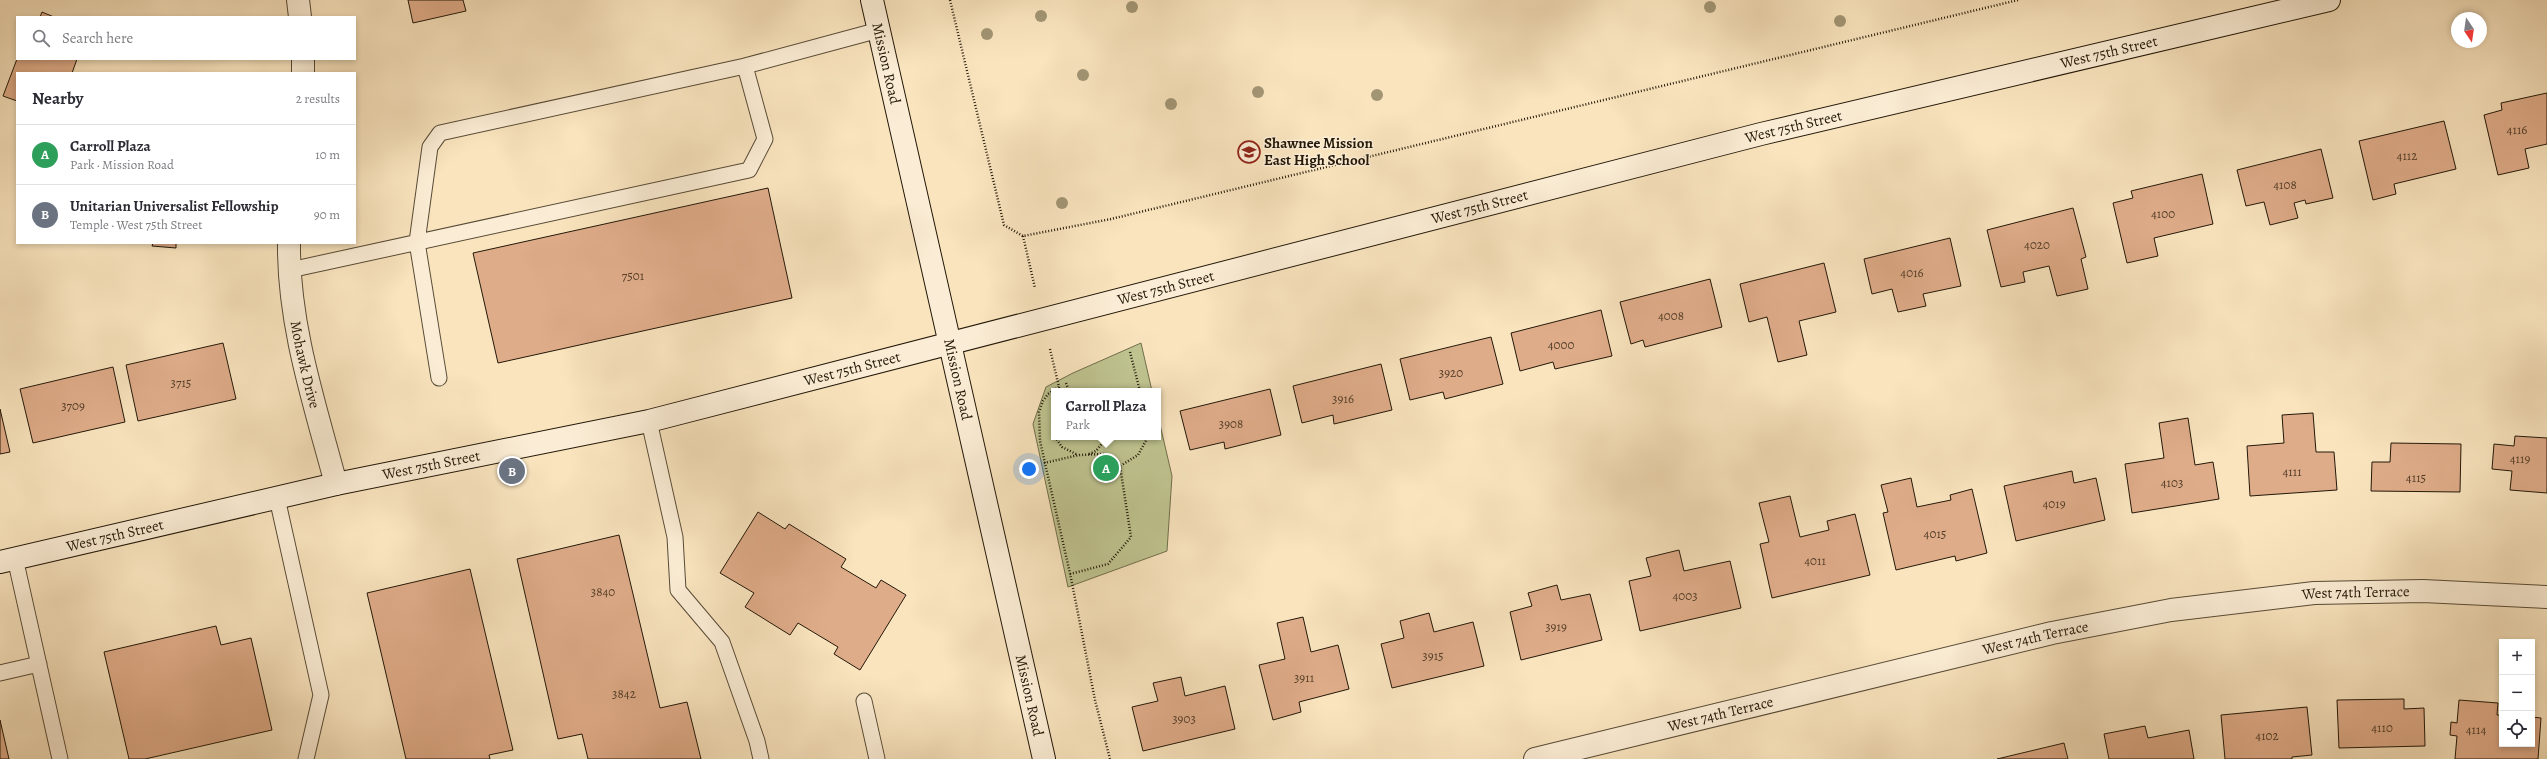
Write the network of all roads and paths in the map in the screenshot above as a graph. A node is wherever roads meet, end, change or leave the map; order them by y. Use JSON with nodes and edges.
{"nodes":[{"id":1,"x":298,"y":0,"type":"edge"},
{"id":2,"x":872,"y":0,"type":"edge"},
{"id":3,"x":950,"y":0,"type":"edge"},
{"id":4,"x":2018,"y":0,"type":"edge"},
{"id":5,"x":2329,"y":0,"type":"edge"},
{"id":6,"x":300,"y":16,"type":"edge"},
{"id":7,"x":879,"y":30,"type":"junction"},
{"id":8,"x":303,"y":60,"type":"edge"},
{"id":9,"x":745,"y":66,"type":"junction"},
{"id":10,"x":303,"y":72,"type":"edge"},
{"id":11,"x":417,"y":242,"type":"junction"},
{"id":12,"x":289,"y":244,"type":"edge"},
{"id":13,"x":290,"y":270,"type":"junction"},
{"id":14,"x":951,"y":343,"type":"junction"},
{"id":15,"x":1130,"y":352,"type":"dead end"},
{"id":16,"x":438,"y":378,"type":"dead end"},
{"id":17,"x":1066,"y":384,"type":"dead end"},
{"id":18,"x":1068,"y":388,"type":"edge"},
{"id":19,"x":1139,"y":388,"type":"edge"},
{"id":20,"x":1051,"y":392,"type":"edge"},
{"id":21,"x":649,"y":421,"type":"junction"},
{"id":22,"x":1057,"y":440,"type":"edge"},
{"id":23,"x":1105,"y":440,"type":"edge"},
{"id":24,"x":1146,"y":440,"type":"edge"},
{"id":25,"x":1088,"y":454,"type":"junction"},
{"id":26,"x":1079,"y":455,"type":"junction"},
{"id":27,"x":1044,"y":463,"type":"junction"},
{"id":28,"x":1120,"y":466,"type":"junction"},
{"id":29,"x":336,"y":484,"type":"junction"},
{"id":30,"x":277,"y":498,"type":"junction"},
{"id":31,"x":8,"y":560,"type":"edge"},
{"id":32,"x":1070,"y":574,"type":"junction"},
{"id":33,"x":2547,"y":597,"type":"edge"},
{"id":34,"x":39,"y":664,"type":"junction"},
{"id":35,"x":0,"y":673,"type":"edge"},
{"id":36,"x":864,"y":701,"type":"dead end"},
{"id":37,"x":60,"y":759,"type":"edge"},
{"id":38,"x":306,"y":759,"type":"edge"},
{"id":39,"x":761,"y":759,"type":"edge"},
{"id":40,"x":877,"y":759,"type":"edge"},
{"id":41,"x":1044,"y":759,"type":"edge"},
{"id":42,"x":1110,"y":759,"type":"edge"},
{"id":43,"x":1535,"y":759,"type":"edge"}],
"edges":[{"from":1,"to":6,"type":"main road"},
{"from":2,"to":7,"type":"main road","name":"Mission Road"},
{"from":3,"to":4,"type":"path"},
{"from":5,"to":14,"type":"main road","name":"West 75th Street"},
{"from":7,"to":9,"type":"lane"},
{"from":7,"to":14,"type":"main road","name":"Mission Road"},
{"from":8,"to":10,"type":"main road"},
{"from":9,"to":11,"type":"lane"},
{"from":9,"to":11,"type":"lane"},
{"from":11,"to":13,"type":"lane"},
{"from":11,"to":16,"type":"lane"},
{"from":12,"to":13,"type":"main road","name":"Mohawk Drive"},
{"from":13,"to":29,"type":"main road","name":"Mohawk Drive"},
{"from":14,"to":21,"type":"main road","name":"West 75th Street"},
{"from":14,"to":41,"type":"main road","name":"Mission Road"},
{"from":15,"to":19,"type":"path"},
{"from":17,"to":18,"type":"path"},
{"from":20,"to":27,"type":"path"},
{"from":21,"to":29,"type":"main road","name":"West 75th Street"},
{"from":21,"to":39,"type":"lane"},
{"from":22,"to":26,"type":"path"},
{"from":23,"to":25,"type":"path"},
{"from":24,"to":28,"type":"path"},
{"from":25,"to":26,"type":"path"},
{"from":25,"to":28,"type":"path"},
{"from":26,"to":27,"type":"path"},
{"from":27,"to":32,"type":"path"},
{"from":28,"to":32,"type":"path"},
{"from":29,"to":30,"type":"main road","name":"West 75th Street"},
{"from":30,"to":31,"type":"main road","name":"West 75th Street"},
{"from":30,"to":38,"type":"lane"},
{"from":31,"to":34,"type":"lane"},
{"from":32,"to":42,"type":"path"},
{"from":33,"to":43,"type":"main road","name":"West 74th Terrace"},
{"from":34,"to":35,"type":"lane"},
{"from":34,"to":37,"type":"lane"},
{"from":36,"to":40,"type":"lane"}]}
